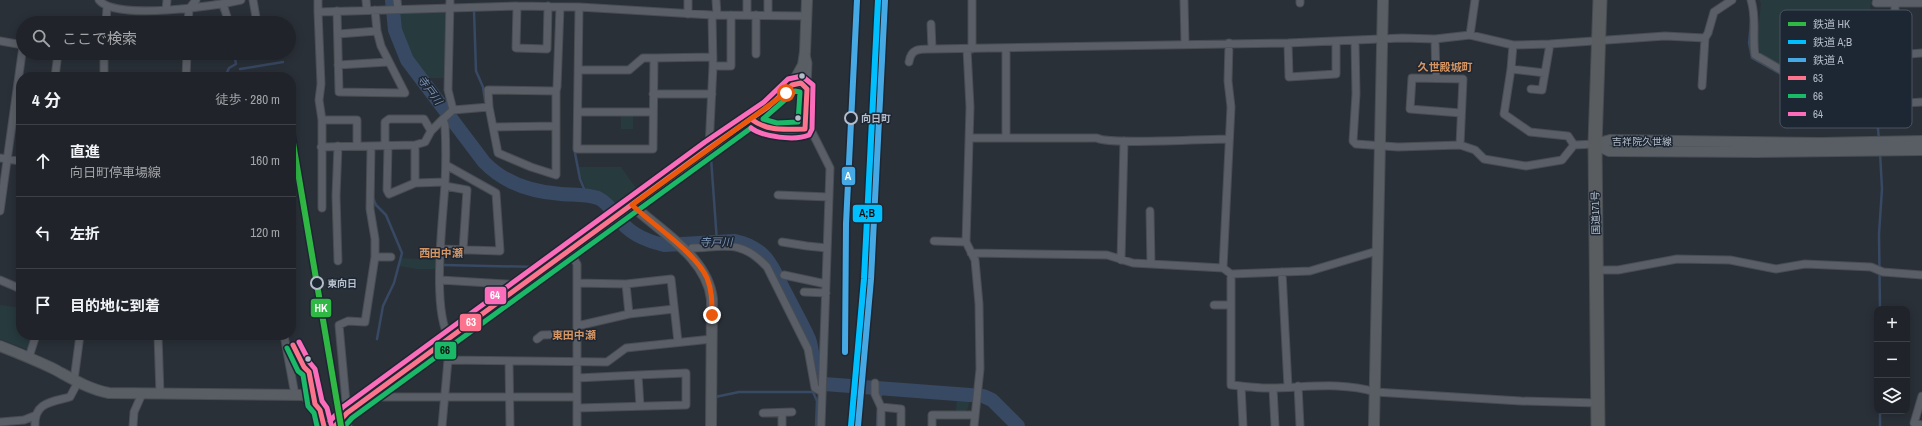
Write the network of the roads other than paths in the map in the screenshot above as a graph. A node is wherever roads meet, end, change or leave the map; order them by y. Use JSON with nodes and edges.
{"nodes":[{"id":1,"x":100,"y":0,"type":"edge"},
{"id":2,"x":167,"y":0,"type":"edge"},
{"id":3,"x":196,"y":0,"type":"edge"},
{"id":4,"x":241,"y":0,"type":"edge"},
{"id":5,"x":253,"y":0,"type":"edge"},
{"id":6,"x":318,"y":0,"type":"edge"},
{"id":7,"x":366,"y":0,"type":"edge"},
{"id":8,"x":397,"y":0,"type":"edge"},
{"id":9,"x":450,"y":0,"type":"edge"},
{"id":10,"x":688,"y":0,"type":"edge"},
{"id":11,"x":716,"y":0,"type":"edge"},
{"id":12,"x":747,"y":0,"type":"edge"},
{"id":13,"x":768,"y":0,"type":"edge"},
{"id":14,"x":807,"y":0,"type":"edge"},
{"id":15,"x":972,"y":0,"type":"edge"},
{"id":16,"x":1184,"y":0,"type":"edge"},
{"id":17,"x":1383,"y":0,"type":"edge"},
{"id":18,"x":1475,"y":0,"type":"edge"},
{"id":19,"x":1600,"y":0,"type":"edge"},
{"id":20,"x":1715,"y":0,"type":"edge"},
{"id":21,"x":1732,"y":0,"type":"edge"},
{"id":22,"x":1752,"y":0,"type":"edge"},
{"id":23,"x":1876,"y":0,"type":"edge"},
{"id":24,"x":219,"y":3,"type":"edge"},
{"id":25,"x":482,"y":3,"type":"edge"},
{"id":26,"x":1895,"y":3,"type":"junction"},
{"id":27,"x":1922,"y":3,"type":"edge"},
{"id":28,"x":577,"y":5,"type":"edge"},
{"id":29,"x":1722,"y":5,"type":"junction"},
{"id":30,"x":516,"y":6,"type":"junction"},
{"id":31,"x":548,"y":6,"type":"junction"},
{"id":32,"x":107,"y":7,"type":"junction"},
{"id":33,"x":560,"y":7,"type":"junction"},
{"id":34,"x":189,"y":9,"type":"junction"},
{"id":35,"x":394,"y":9,"type":"junction"},
{"id":36,"x":450,"y":9,"type":"junction"},
{"id":37,"x":166,"y":10,"type":"junction"},
{"id":38,"x":367,"y":10,"type":"junction"},
{"id":39,"x":375,"y":10,"type":"junction"},
{"id":40,"x":1895,"y":10,"type":"edge"},
{"id":41,"x":337,"y":11,"type":"junction"},
{"id":42,"x":318,"y":12,"type":"junction"},
{"id":43,"x":688,"y":14,"type":"junction"},
{"id":44,"x":714,"y":15,"type":"junction"},
{"id":45,"x":731,"y":15,"type":"junction"},
{"id":46,"x":747,"y":15,"type":"junction"},
{"id":47,"x":756,"y":15,"type":"junction"},
{"id":48,"x":768,"y":15,"type":"junction"},
{"id":49,"x":106,"y":16,"type":"edge"},
{"id":50,"x":188,"y":16,"type":"edge"},
{"id":51,"x":226,"y":16,"type":"edge"},
{"id":52,"x":256,"y":16,"type":"edge"},
{"id":53,"x":806,"y":16,"type":"junction"},
{"id":54,"x":931,"y":24,"type":"dead end"},
{"id":55,"x":377,"y":30,"type":"junction"},
{"id":56,"x":338,"y":34,"type":"junction"},
{"id":57,"x":1470,"y":35,"type":"junction"},
{"id":58,"x":1705,"y":38,"type":"junction"},
{"id":59,"x":1382,"y":39,"type":"junction"},
{"id":60,"x":1435,"y":39,"type":"junction"},
{"id":61,"x":1598,"y":40,"type":"junction"},
{"id":62,"x":0,"y":41,"type":"edge"},
{"id":63,"x":1336,"y":41,"type":"junction"},
{"id":64,"x":1355,"y":41,"type":"junction"},
{"id":65,"x":1185,"y":43,"type":"junction"},
{"id":66,"x":1229,"y":43,"type":"junction"},
{"id":67,"x":1288,"y":43,"type":"junction"},
{"id":68,"x":16,"y":44,"type":"edge"},
{"id":69,"x":1513,"y":44,"type":"junction"},
{"id":70,"x":1550,"y":44,"type":"junction"},
{"id":71,"x":932,"y":49,"type":"junction"},
{"id":72,"x":969,"y":49,"type":"junction"},
{"id":73,"x":1006,"y":49,"type":"junction"},
{"id":74,"x":805,"y":52,"type":"junction"},
{"id":75,"x":1922,"y":53,"type":"edge"},
{"id":76,"x":756,"y":54,"type":"dead end"},
{"id":77,"x":1912,"y":54,"type":"edge"},
{"id":78,"x":713,"y":57,"type":"junction"},
{"id":79,"x":654,"y":58,"type":"junction"},
{"id":80,"x":21,"y":60,"type":"edge"},
{"id":81,"x":57,"y":60,"type":"edge"},
{"id":82,"x":104,"y":60,"type":"edge"},
{"id":83,"x":187,"y":60,"type":"edge"},
{"id":84,"x":388,"y":62,"type":"junction"},
{"id":85,"x":909,"y":62,"type":"dead end"},
{"id":86,"x":338,"y":65,"type":"junction"},
{"id":87,"x":713,"y":66,"type":"junction"},
{"id":88,"x":1512,"y":69,"type":"junction"},
{"id":89,"x":1780,"y":69,"type":"edge"},
{"id":90,"x":579,"y":70,"type":"junction"},
{"id":91,"x":19,"y":72,"type":"edge"},
{"id":92,"x":56,"y":72,"type":"edge"},
{"id":93,"x":104,"y":72,"type":"edge"},
{"id":94,"x":186,"y":72,"type":"edge"},
{"id":95,"x":1545,"y":73,"type":"junction"},
{"id":96,"x":1436,"y":78,"type":"junction"},
{"id":97,"x":792,"y":86,"type":"junction"},
{"id":98,"x":1702,"y":86,"type":"dead end"},
{"id":99,"x":16,"y":88,"type":"edge"},
{"id":100,"x":807,"y":89,"type":"junction"},
{"id":101,"x":1531,"y":89,"type":"dead end"},
{"id":102,"x":556,"y":91,"type":"junction"},
{"id":103,"x":653,"y":94,"type":"junction"},
{"id":104,"x":712,"y":94,"type":"junction"},
{"id":105,"x":1922,"y":102,"type":"edge"},
{"id":106,"x":1912,"y":103,"type":"edge"},
{"id":107,"x":489,"y":107,"type":"junction"},
{"id":108,"x":578,"y":112,"type":"junction"},
{"id":109,"x":653,"y":112,"type":"junction"},
{"id":110,"x":1461,"y":113,"type":"junction"},
{"id":111,"x":448,"y":114,"type":"junction"},
{"id":112,"x":751,"y":119,"type":"junction"},
{"id":113,"x":322,"y":120,"type":"junction"},
{"id":114,"x":556,"y":126,"type":"junction"},
{"id":115,"x":494,"y":127,"type":"junction"},
{"id":116,"x":805,"y":129,"type":"junction"},
{"id":117,"x":431,"y":131,"type":"junction"},
{"id":118,"x":970,"y":138,"type":"junction"},
{"id":119,"x":1006,"y":138,"type":"junction"},
{"id":120,"x":1228,"y":138,"type":"junction"},
{"id":121,"x":1124,"y":141,"type":"junction"},
{"id":122,"x":1922,"y":141,"type":"edge"},
{"id":123,"x":1595,"y":144,"type":"junction"},
{"id":124,"x":386,"y":145,"type":"junction"},
{"id":125,"x":415,"y":145,"type":"junction"},
{"id":126,"x":1380,"y":145,"type":"junction"},
{"id":127,"x":1460,"y":145,"type":"junction"},
{"id":128,"x":1574,"y":145,"type":"junction"},
{"id":129,"x":321,"y":146,"type":"junction"},
{"id":130,"x":338,"y":146,"type":"junction"},
{"id":131,"x":357,"y":146,"type":"junction"},
{"id":132,"x":372,"y":146,"type":"junction"},
{"id":133,"x":709,"y":148,"type":"junction"},
{"id":134,"x":1922,"y":150,"type":"edge"},
{"id":135,"x":4,"y":159,"type":"edge"},
{"id":136,"x":16,"y":160,"type":"edge"},
{"id":137,"x":446,"y":165,"type":"junction"},
{"id":138,"x":415,"y":183,"type":"junction"},
{"id":139,"x":445,"y":184,"type":"junction"},
{"id":140,"x":778,"y":195,"type":"dead end"},
{"id":141,"x":829,"y":198,"type":"junction"},
{"id":142,"x":632,"y":205,"type":"junction"},
{"id":143,"x":322,"y":208,"type":"dead end"},
{"id":144,"x":0,"y":211,"type":"edge"},
{"id":145,"x":1150,"y":212,"type":"dead end"},
{"id":146,"x":934,"y":241,"type":"dead end"},
{"id":147,"x":782,"y":242,"type":"dead end"},
{"id":148,"x":966,"y":242,"type":"junction"},
{"id":149,"x":692,"y":248,"type":"dead end"},
{"id":150,"x":827,"y":248,"type":"junction"},
{"id":151,"x":441,"y":250,"type":"junction"},
{"id":152,"x":463,"y":250,"type":"junction"},
{"id":153,"x":569,"y":251,"type":"junction"},
{"id":154,"x":1377,"y":251,"type":"junction"},
{"id":155,"x":971,"y":253,"type":"junction"},
{"id":156,"x":375,"y":257,"type":"junction"},
{"id":157,"x":391,"y":257,"type":"dead end"},
{"id":158,"x":1121,"y":260,"type":"junction"},
{"id":159,"x":338,"y":261,"type":"dead end"},
{"id":160,"x":1151,"y":264,"type":"junction"},
{"id":161,"x":1223,"y":268,"type":"junction"},
{"id":162,"x":1596,"y":270,"type":"junction"},
{"id":163,"x":1282,"y":272,"type":"junction"},
{"id":164,"x":1231,"y":274,"type":"junction"},
{"id":165,"x":784,"y":275,"type":"dead end"},
{"id":166,"x":1922,"y":275,"type":"edge"},
{"id":167,"x":0,"y":280,"type":"edge"},
{"id":168,"x":440,"y":280,"type":"junction"},
{"id":169,"x":578,"y":283,"type":"junction"},
{"id":170,"x":626,"y":284,"type":"junction"},
{"id":171,"x":826,"y":284,"type":"junction"},
{"id":172,"x":522,"y":285,"type":"junction"},
{"id":173,"x":16,"y":287,"type":"edge"},
{"id":174,"x":804,"y":292,"type":"dead end"},
{"id":175,"x":826,"y":293,"type":"junction"},
{"id":176,"x":1214,"y":305,"type":"dead end"},
{"id":177,"x":1231,"y":305,"type":"junction"},
{"id":178,"x":674,"y":309,"type":"junction"},
{"id":179,"x":629,"y":314,"type":"junction"},
{"id":180,"x":577,"y":330,"type":"junction"},
{"id":181,"x":537,"y":339,"type":"dead end"},
{"id":182,"x":712,"y":339,"type":"junction"},
{"id":183,"x":34,"y":340,"type":"edge"},
{"id":184,"x":80,"y":340,"type":"edge"},
{"id":185,"x":158,"y":340,"type":"edge"},
{"id":186,"x":285,"y":340,"type":"edge"},
{"id":187,"x":446,"y":342,"type":"junction"},
{"id":188,"x":678,"y":342,"type":"junction"},
{"id":189,"x":0,"y":346,"type":"edge"},
{"id":190,"x":29,"y":357,"type":"junction"},
{"id":191,"x":448,"y":360,"type":"junction"},
{"id":192,"x":509,"y":361,"type":"junction"},
{"id":193,"x":577,"y":362,"type":"junction"},
{"id":194,"x":638,"y":375,"type":"junction"},
{"id":195,"x":577,"y":378,"type":"junction"},
{"id":196,"x":76,"y":381,"type":"junction"},
{"id":197,"x":1241,"y":386,"type":"junction"},
{"id":198,"x":1298,"y":386,"type":"junction"},
{"id":199,"x":1288,"y":387,"type":"junction"},
{"id":200,"x":875,"y":388,"type":"dead end"},
{"id":201,"x":1273,"y":388,"type":"junction"},
{"id":202,"x":822,"y":389,"type":"junction"},
{"id":203,"x":1375,"y":392,"type":"junction"},
{"id":204,"x":142,"y":394,"type":"junction"},
{"id":205,"x":160,"y":394,"type":"junction"},
{"id":206,"x":295,"y":395,"type":"junction"},
{"id":207,"x":1922,"y":396,"type":"edge"},
{"id":208,"x":369,"y":397,"type":"junction"},
{"id":209,"x":509,"y":397,"type":"junction"},
{"id":210,"x":577,"y":397,"type":"junction"},
{"id":211,"x":444,"y":398,"type":"junction"},
{"id":212,"x":1598,"y":403,"type":"junction"},
{"id":213,"x":640,"y":406,"type":"junction"},
{"id":214,"x":881,"y":407,"type":"junction"},
{"id":215,"x":577,"y":408,"type":"junction"},
{"id":216,"x":792,"y":412,"type":"dead end"},
{"id":217,"x":763,"y":413,"type":"dead end"},
{"id":218,"x":782,"y":413,"type":"junction"},
{"id":219,"x":976,"y":415,"type":"junction"},
{"id":220,"x":34,"y":416,"type":"junction"},
{"id":221,"x":347,"y":419,"type":"edge"},
{"id":222,"x":0,"y":422,"type":"edge"},
{"id":223,"x":1922,"y":425,"type":"edge"},
{"id":224,"x":35,"y":426,"type":"edge"},
{"id":225,"x":133,"y":426,"type":"edge"},
{"id":226,"x":324,"y":426,"type":"edge"},
{"id":227,"x":335,"y":426,"type":"edge"},
{"id":228,"x":442,"y":426,"type":"edge"},
{"id":229,"x":510,"y":426,"type":"edge"},
{"id":230,"x":577,"y":426,"type":"edge"},
{"id":231,"x":711,"y":426,"type":"edge"},
{"id":232,"x":782,"y":426,"type":"edge"},
{"id":233,"x":821,"y":426,"type":"edge"},
{"id":234,"x":881,"y":426,"type":"edge"},
{"id":235,"x":901,"y":426,"type":"edge"},
{"id":236,"x":932,"y":426,"type":"edge"},
{"id":237,"x":974,"y":426,"type":"edge"},
{"id":238,"x":1243,"y":426,"type":"edge"},
{"id":239,"x":1275,"y":426,"type":"edge"},
{"id":240,"x":1300,"y":426,"type":"edge"},
{"id":241,"x":1374,"y":426,"type":"edge"},
{"id":242,"x":1598,"y":426,"type":"edge"}],
"edges":[{"from":1,"to":32,"type":"street"},
{"from":2,"to":37,"type":"street"},
{"from":3,"to":34,"type":"street"},
{"from":4,"to":24,"type":"street"},
{"from":5,"to":52,"type":"street"},
{"from":6,"to":42,"type":"street"},
{"from":7,"to":38,"type":"street"},
{"from":8,"to":35,"type":"street"},
{"from":9,"to":36,"type":"street"},
{"from":10,"to":43,"type":"street"},
{"from":11,"to":44,"type":"street"},
{"from":12,"to":46,"type":"street"},
{"from":13,"to":48,"type":"street"},
{"from":14,"to":53,"type":"street"},
{"from":15,"to":72,"type":"street"},
{"from":16,"to":65,"type":"street"},
{"from":17,"to":59,"type":"street"},
{"from":18,"to":57,"type":"street"},
{"from":19,"to":61,"type":"highway","name":"国道171号"},
{"from":20,"to":29,"type":"street"},
{"from":21,"to":29,"type":"street"},
{"from":22,"to":89,"type":"street"},
{"from":23,"to":26,"type":"street"},
{"from":24,"to":34,"type":"street"},
{"from":24,"to":51,"type":"street"},
{"from":25,"to":30,"type":"street"},
{"from":25,"to":36,"type":"street"},
{"from":26,"to":27,"type":"street"},
{"from":26,"to":40,"type":"street"},
{"from":28,"to":33,"type":"street"},
{"from":28,"to":43,"type":"street"},
{"from":28,"to":90,"type":"street"},
{"from":29,"to":58,"type":"street"},
{"from":30,"to":31,"type":"street"},
{"from":30,"to":31,"type":"street"},
{"from":31,"to":33,"type":"street"},
{"from":32,"to":37,"type":"street"},
{"from":32,"to":49,"type":"street"},
{"from":33,"to":102,"type":"street"},
{"from":34,"to":37,"type":"street"},
{"from":34,"to":50,"type":"street"},
{"from":35,"to":36,"type":"street"},
{"from":35,"to":39,"type":"street"},
{"from":36,"to":111,"type":"street"},
{"from":38,"to":39,"type":"street"},
{"from":38,"to":41,"type":"street"},
{"from":39,"to":55,"type":"street"},
{"from":41,"to":42,"type":"street"},
{"from":41,"to":56,"type":"street"},
{"from":42,"to":113,"type":"street"},
{"from":43,"to":44,"type":"street"},
{"from":44,"to":45,"type":"street"},
{"from":44,"to":78,"type":"street"},
{"from":45,"to":46,"type":"street"},
{"from":45,"to":87,"type":"street"},
{"from":46,"to":47,"type":"street"},
{"from":47,"to":48,"type":"street"},
{"from":47,"to":76,"type":"street"},
{"from":48,"to":53,"type":"street"},
{"from":53,"to":74,"type":"street"},
{"from":54,"to":71,"type":"street"},
{"from":55,"to":56,"type":"street"},
{"from":55,"to":84,"type":"street"},
{"from":56,"to":86,"type":"street"},
{"from":57,"to":60,"type":"street"},
{"from":57,"to":69,"type":"street"},
{"from":58,"to":61,"type":"street"},
{"from":58,"to":98,"type":"street"},
{"from":59,"to":60,"type":"street"},
{"from":59,"to":64,"type":"street"},
{"from":59,"to":126,"type":"street"},
{"from":60,"to":96,"type":"street"},
{"from":61,"to":70,"type":"street"},
{"from":61,"to":123,"type":"highway","name":"国道171号"},
{"from":62,"to":68,"type":"street"},
{"from":63,"to":64,"type":"street"},
{"from":63,"to":67,"type":"street"},
{"from":63,"to":67,"type":"street"},
{"from":64,"to":126,"type":"street"},
{"from":65,"to":66,"type":"street"},
{"from":65,"to":73,"type":"street"},
{"from":66,"to":67,"type":"street"},
{"from":66,"to":120,"type":"street"},
{"from":69,"to":70,"type":"street"},
{"from":69,"to":88,"type":"street"},
{"from":70,"to":95,"type":"street"},
{"from":71,"to":72,"type":"street"},
{"from":71,"to":85,"type":"street"},
{"from":72,"to":73,"type":"street"},
{"from":72,"to":118,"type":"street"},
{"from":73,"to":119,"type":"street"},
{"from":74,"to":97,"type":"street"},
{"from":74,"to":100,"type":"street"},
{"from":75,"to":77,"type":"street"},
{"from":78,"to":79,"type":"street"},
{"from":78,"to":87,"type":"street"},
{"from":79,"to":90,"type":"street"},
{"from":79,"to":103,"type":"street"},
{"from":80,"to":91,"type":"street"},
{"from":81,"to":92,"type":"street"},
{"from":82,"to":93,"type":"street"},
{"from":83,"to":94,"type":"street"},
{"from":84,"to":86,"type":"street"},
{"from":84,"to":86,"type":"street"},
{"from":87,"to":104,"type":"street"},
{"from":88,"to":95,"type":"street"},
{"from":88,"to":128,"type":"street"},
{"from":90,"to":108,"type":"street"},
{"from":95,"to":101,"type":"street"},
{"from":96,"to":110,"type":"street"},
{"from":96,"to":110,"type":"street"},
{"from":97,"to":100,"type":"street"},
{"from":97,"to":112,"type":"street"},
{"from":99,"to":135,"type":"street"},
{"from":100,"to":116,"type":"street"},
{"from":102,"to":107,"type":"street"},
{"from":102,"to":114,"type":"street"},
{"from":103,"to":104,"type":"street"},
{"from":103,"to":109,"type":"street"},
{"from":104,"to":133,"type":"street"},
{"from":105,"to":106,"type":"street"},
{"from":107,"to":111,"type":"street"},
{"from":107,"to":115,"type":"street"},
{"from":108,"to":109,"type":"street"},
{"from":108,"to":109,"type":"street"},
{"from":110,"to":127,"type":"street"},
{"from":111,"to":117,"type":"street"},
{"from":111,"to":137,"type":"street"},
{"from":112,"to":116,"type":"street"},
{"from":112,"to":133,"type":"street"},
{"from":113,"to":129,"type":"street"},
{"from":113,"to":131,"type":"street"},
{"from":114,"to":115,"type":"street"},
{"from":114,"to":115,"type":"street"},
{"from":116,"to":141,"type":"street"},
{"from":117,"to":124,"type":"street"},
{"from":117,"to":125,"type":"street"},
{"from":118,"to":119,"type":"street"},
{"from":118,"to":148,"type":"street"},
{"from":119,"to":121,"type":"street"},
{"from":120,"to":121,"type":"street"},
{"from":120,"to":161,"type":"street"},
{"from":121,"to":158,"type":"street"},
{"from":122,"to":123,"type":"street","name":"吉祥院久世線"},
{"from":123,"to":128,"type":"street"},
{"from":123,"to":134,"type":"street","name":"吉祥院久世線"},
{"from":123,"to":162,"type":"highway","name":"国道171号"},
{"from":124,"to":125,"type":"street"},
{"from":124,"to":132,"type":"street"},
{"from":124,"to":138,"type":"street"},
{"from":125,"to":138,"type":"street"},
{"from":126,"to":127,"type":"street"},
{"from":126,"to":154,"type":"street"},
{"from":127,"to":128,"type":"street"},
{"from":129,"to":130,"type":"street"},
{"from":129,"to":143,"type":"street"},
{"from":130,"to":131,"type":"street"},
{"from":130,"to":159,"type":"street"},
{"from":131,"to":132,"type":"street"},
{"from":132,"to":156,"type":"street"},
{"from":133,"to":142,"type":"street"},
{"from":135,"to":136,"type":"street"},
{"from":135,"to":144,"type":"street"},
{"from":137,"to":139,"type":"street"},
{"from":137,"to":152,"type":"street"},
{"from":138,"to":139,"type":"street"},
{"from":139,"to":151,"type":"street"},
{"from":139,"to":152,"type":"street"},
{"from":140,"to":141,"type":"street"},
{"from":141,"to":150,"type":"street"},
{"from":142,"to":153,"type":"street"},
{"from":142,"to":182,"type":"street"},
{"from":145,"to":160,"type":"street"},
{"from":146,"to":148,"type":"street"},
{"from":147,"to":150,"type":"street"},
{"from":148,"to":155,"type":"street"},
{"from":149,"to":202,"type":"street"},
{"from":150,"to":171,"type":"street"},
{"from":151,"to":152,"type":"street"},
{"from":151,"to":168,"type":"street"},
{"from":153,"to":169,"type":"street"},
{"from":153,"to":172,"type":"street"},
{"from":154,"to":163,"type":"street"},
{"from":154,"to":203,"type":"street"},
{"from":155,"to":158,"type":"street"},
{"from":155,"to":219,"type":"street"},
{"from":156,"to":157,"type":"street"},
{"from":156,"to":221,"type":"street"},
{"from":158,"to":160,"type":"street"},
{"from":160,"to":161,"type":"street"},
{"from":161,"to":164,"type":"street"},
{"from":162,"to":166,"type":"street"},
{"from":162,"to":212,"type":"highway","name":"国道171号"},
{"from":163,"to":164,"type":"street"},
{"from":163,"to":199,"type":"street"},
{"from":164,"to":177,"type":"street"},
{"from":165,"to":171,"type":"street"},
{"from":167,"to":173,"type":"street"},
{"from":168,"to":172,"type":"street"},
{"from":168,"to":187,"type":"street"},
{"from":169,"to":170,"type":"street"},
{"from":169,"to":180,"type":"street"},
{"from":170,"to":178,"type":"street"},
{"from":170,"to":179,"type":"street"},
{"from":171,"to":175,"type":"street"},
{"from":172,"to":187,"type":"street"},
{"from":174,"to":175,"type":"street"},
{"from":175,"to":202,"type":"street"},
{"from":176,"to":177,"type":"street"},
{"from":177,"to":197,"type":"street"},
{"from":178,"to":179,"type":"street"},
{"from":178,"to":188,"type":"street"},
{"from":179,"to":180,"type":"street"},
{"from":180,"to":181,"type":"street"},
{"from":180,"to":193,"type":"street"},
{"from":182,"to":188,"type":"street"},
{"from":182,"to":231,"type":"street"},
{"from":183,"to":190,"type":"street"},
{"from":184,"to":196,"type":"street"},
{"from":185,"to":205,"type":"street"},
{"from":186,"to":206,"type":"street"},
{"from":187,"to":191,"type":"street"},
{"from":187,"to":208,"type":"street"},
{"from":188,"to":193,"type":"street"},
{"from":189,"to":190,"type":"street"},
{"from":190,"to":196,"type":"street"},
{"from":191,"to":192,"type":"street"},
{"from":191,"to":211,"type":"street"},
{"from":192,"to":193,"type":"street"},
{"from":192,"to":209,"type":"street"},
{"from":193,"to":195,"type":"street"},
{"from":194,"to":195,"type":"street"},
{"from":194,"to":213,"type":"street"},
{"from":194,"to":213,"type":"street"},
{"from":195,"to":210,"type":"street"},
{"from":196,"to":204,"type":"street"},
{"from":196,"to":220,"type":"street"},
{"from":197,"to":201,"type":"street"},
{"from":197,"to":238,"type":"street"},
{"from":198,"to":199,"type":"street"},
{"from":198,"to":203,"type":"street"},
{"from":198,"to":240,"type":"street"},
{"from":199,"to":201,"type":"street"},
{"from":200,"to":214,"type":"street"},
{"from":201,"to":239,"type":"street"},
{"from":202,"to":233,"type":"street"},
{"from":203,"to":212,"type":"street"},
{"from":203,"to":241,"type":"street"},
{"from":204,"to":205,"type":"street"},
{"from":204,"to":225,"type":"street"},
{"from":205,"to":206,"type":"street"},
{"from":206,"to":226,"type":"street"},
{"from":207,"to":223,"type":"street"},
{"from":208,"to":211,"type":"street"},
{"from":208,"to":221,"type":"street"},
{"from":209,"to":210,"type":"street"},
{"from":209,"to":211,"type":"street"},
{"from":209,"to":229,"type":"street"},
{"from":210,"to":215,"type":"street"},
{"from":211,"to":228,"type":"street"},
{"from":212,"to":242,"type":"highway","name":"国道171号"},
{"from":213,"to":215,"type":"street"},
{"from":214,"to":234,"type":"street"},
{"from":214,"to":235,"type":"street"},
{"from":215,"to":230,"type":"street"},
{"from":216,"to":218,"type":"street"},
{"from":217,"to":218,"type":"street"},
{"from":218,"to":232,"type":"street"},
{"from":219,"to":236,"type":"street"},
{"from":219,"to":237,"type":"street"},
{"from":220,"to":222,"type":"street"},
{"from":220,"to":224,"type":"street"},
{"from":221,"to":227,"type":"street"}]}
